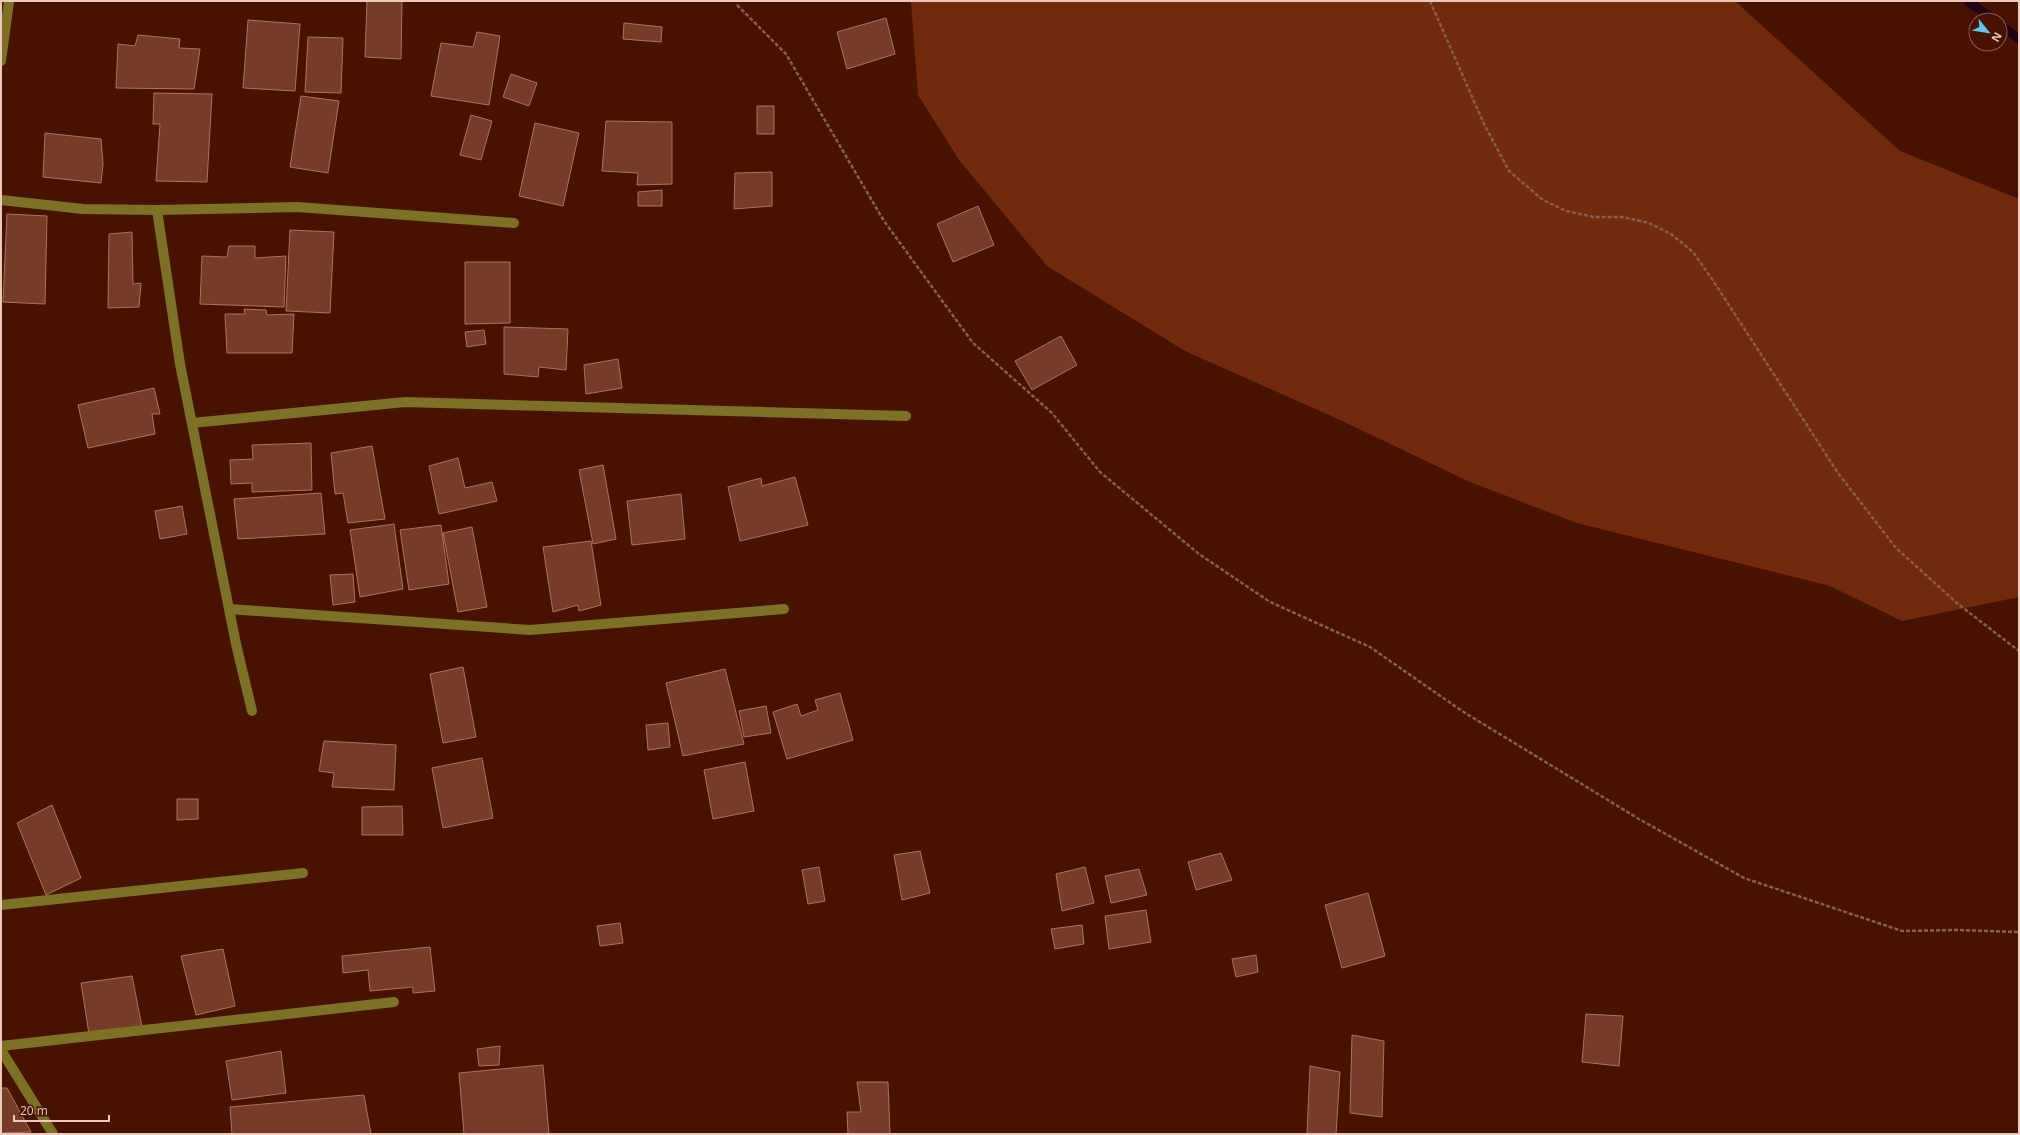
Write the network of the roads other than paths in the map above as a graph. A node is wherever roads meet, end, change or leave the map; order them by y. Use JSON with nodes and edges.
{"nodes":[{"id":1,"x":9,"y":1,"type":"edge"},
{"id":2,"x":1,"y":61,"type":"edge"},
{"id":3,"x":1,"y":200,"type":"edge"},
{"id":4,"x":157,"y":210,"type":"junction"},
{"id":5,"x":514,"y":223,"type":"dead end"},
{"id":6,"x":906,"y":416,"type":"dead end"},
{"id":7,"x":192,"y":423,"type":"junction"},
{"id":8,"x":229,"y":609,"type":"junction"},
{"id":9,"x":784,"y":610,"type":"dead end"},
{"id":10,"x":252,"y":711,"type":"dead end"},
{"id":11,"x":303,"y":873,"type":"dead end"},
{"id":12,"x":1,"y":905,"type":"edge"},
{"id":13,"x":394,"y":1002,"type":"dead end"},
{"id":14,"x":1,"y":1046,"type":"edge"},
{"id":15,"x":1,"y":1050,"type":"edge"},
{"id":16,"x":53,"y":1134,"type":"edge"}],
"edges":[{"from":1,"to":2,"type":"street"},
{"from":3,"to":4,"type":"street"},
{"from":4,"to":5,"type":"street"},
{"from":4,"to":7,"type":"street"},
{"from":6,"to":7,"type":"street"},
{"from":7,"to":8,"type":"street"},
{"from":8,"to":9,"type":"street"},
{"from":8,"to":10,"type":"street"},
{"from":11,"to":12,"type":"street"},
{"from":13,"to":14,"type":"street"},
{"from":15,"to":16,"type":"street"}]}
